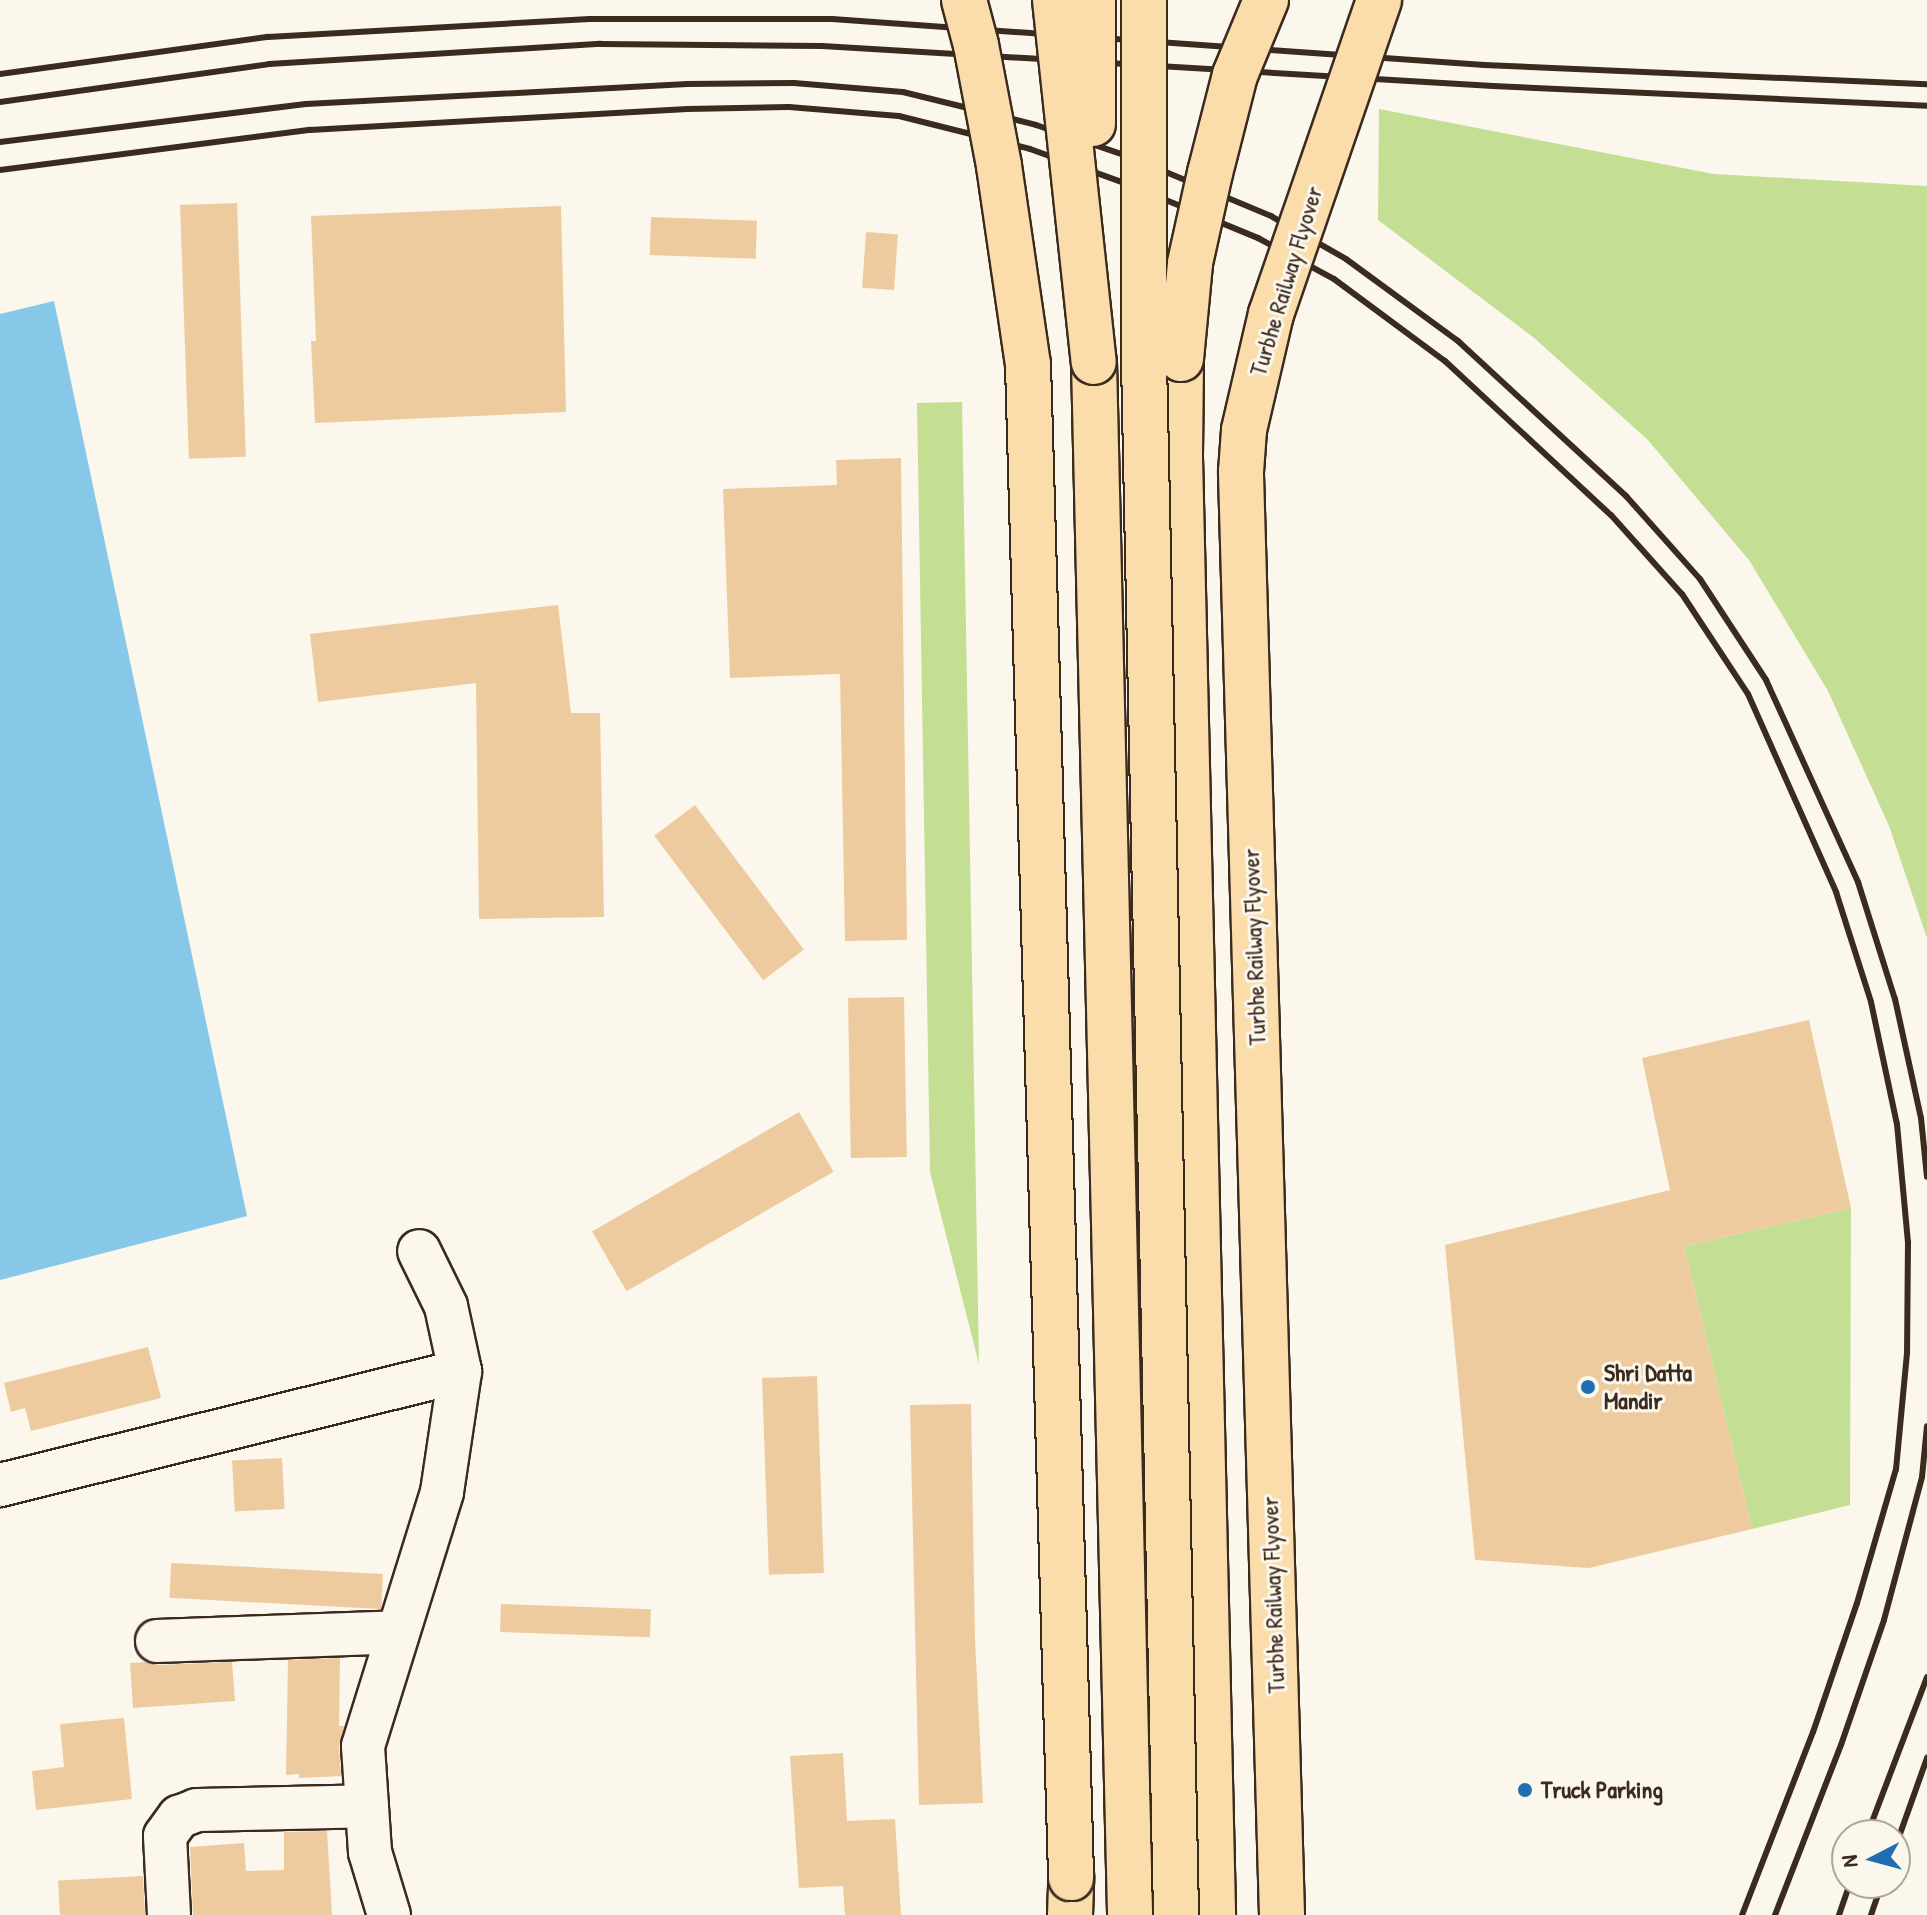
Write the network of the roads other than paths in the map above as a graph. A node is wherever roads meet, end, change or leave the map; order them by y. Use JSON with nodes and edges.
{"nodes":[{"id":1,"x":964,"y":0,"type":"edge"},
{"id":2,"x":1055,"y":0,"type":"edge"},
{"id":3,"x":1093,"y":0,"type":"edge"},
{"id":4,"x":1144,"y":0,"type":"edge"},
{"id":5,"x":1266,"y":0,"type":"edge"},
{"id":6,"x":1379,"y":0,"type":"edge"},
{"id":7,"x":1094,"y":362,"type":"junction"},
{"id":8,"x":419,"y":1251,"type":"dead end"},
{"id":9,"x":460,"y":1371,"type":"junction"},
{"id":10,"x":0,"y":1485,"type":"edge"},
{"id":11,"x":397,"y":1632,"type":"junction"},
{"id":12,"x":157,"y":1641,"type":"dead end"},
{"id":13,"x":367,"y":1806,"type":"junction"},
{"id":14,"x":1070,"y":1896,"type":"edge"},
{"id":15,"x":169,"y":1915,"type":"edge"},
{"id":16,"x":389,"y":1915,"type":"edge"},
{"id":17,"x":1130,"y":1915,"type":"edge"},
{"id":18,"x":1176,"y":1915,"type":"edge"},
{"id":19,"x":1213,"y":1915,"type":"edge"},
{"id":20,"x":1282,"y":1915,"type":"edge"}],
"edges":[{"from":1,"to":14,"type":"main road","bridge":true},
{"from":2,"to":7,"type":"main road","bridge":true},
{"from":3,"to":7,"type":"main road","bridge":true},
{"from":4,"to":18,"type":"main road","bridge":true},
{"from":5,"to":19,"type":"main road","bridge":true},
{"from":6,"to":20,"type":"main road","name":"Turbhe Railway Flyover","bridge":true},
{"from":7,"to":17,"type":"main road"},
{"from":8,"to":9,"type":"street"},
{"from":9,"to":10,"type":"street"},
{"from":9,"to":11,"type":"street"},
{"from":11,"to":12,"type":"street"},
{"from":11,"to":13,"type":"street"},
{"from":13,"to":15,"type":"street"},
{"from":13,"to":16,"type":"street"}]}
